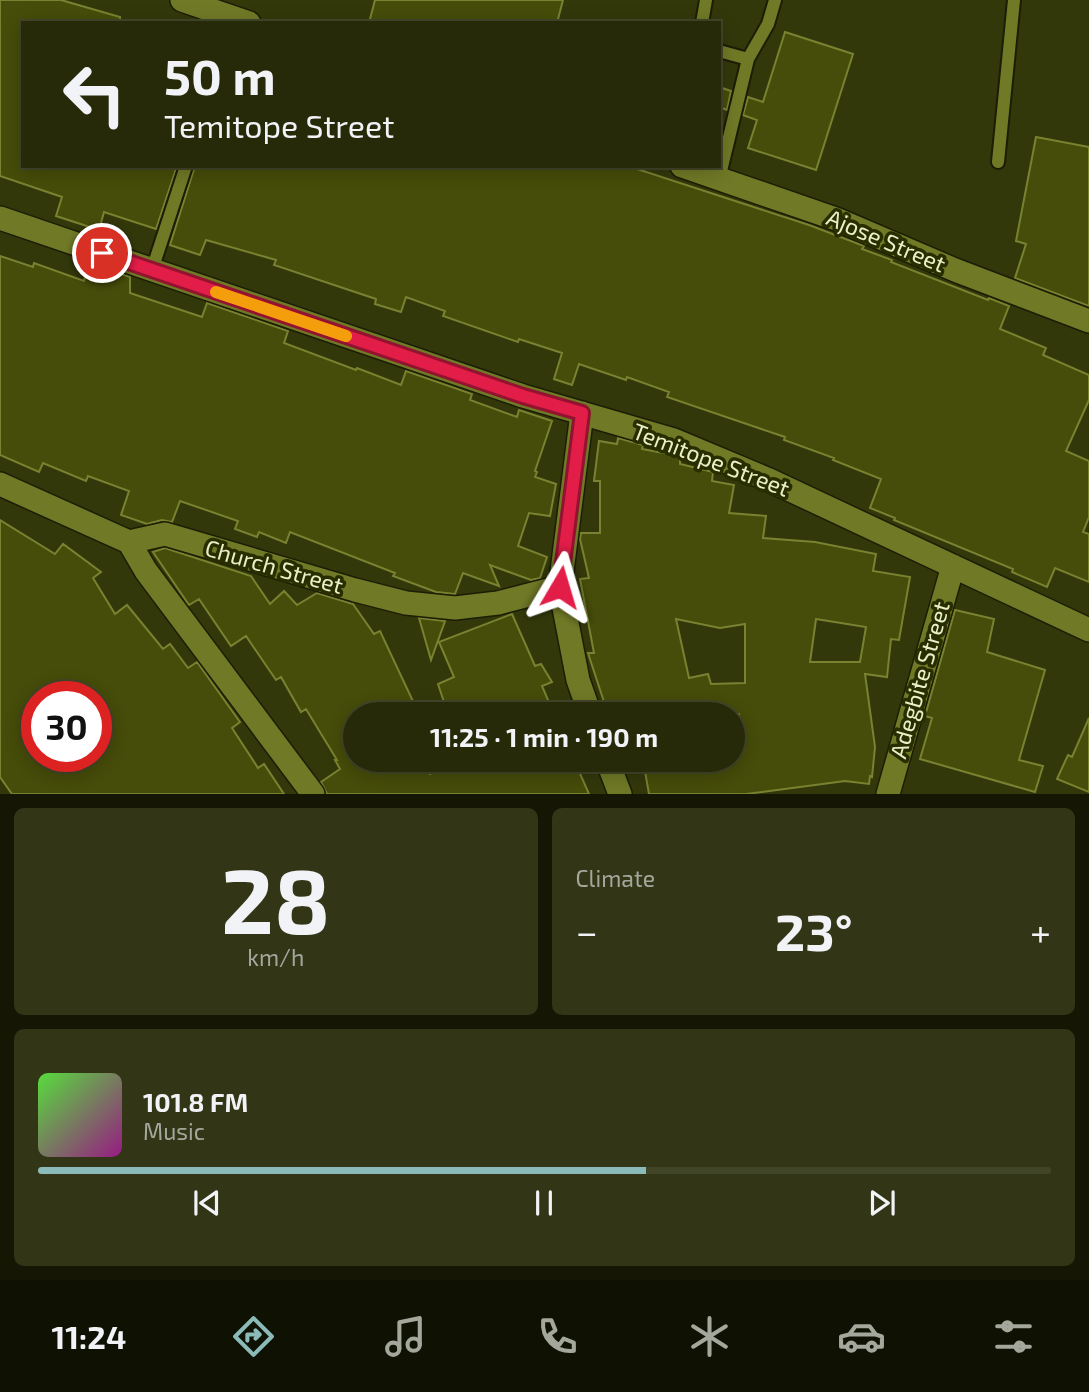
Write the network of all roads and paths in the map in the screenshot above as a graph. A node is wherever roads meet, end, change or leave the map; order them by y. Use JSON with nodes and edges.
{"nodes":[{"id":1,"x":182,"y":0,"type":"edge"},
{"id":2,"x":706,"y":0,"type":"edge"},
{"id":3,"x":775,"y":0,"type":"edge"},
{"id":4,"x":1014,"y":0,"type":"edge"},
{"id":5,"x":239,"y":21,"type":"edge"},
{"id":6,"x":702,"y":21,"type":"edge"},
{"id":7,"x":721,"y":52,"type":"edge"},
{"id":8,"x":748,"y":59,"type":"junction"},
{"id":9,"x":998,"y":162,"type":"dead end"},
{"id":10,"x":186,"y":168,"type":"edge"},
{"id":11,"x":688,"y":168,"type":"edge"},
{"id":12,"x":719,"y":179,"type":"junction"},
{"id":13,"x":0,"y":218,"type":"edge"},
{"id":14,"x":152,"y":270,"type":"junction"},
{"id":15,"x":1089,"y":321,"type":"edge"},
{"id":16,"x":582,"y":413,"type":"junction"},
{"id":17,"x":0,"y":484,"type":"edge"},
{"id":18,"x":129,"y":542,"type":"junction"},
{"id":19,"x":953,"y":566,"type":"junction"},
{"id":20,"x":560,"y":587,"type":"junction"},
{"id":21,"x":1089,"y":630,"type":"edge"},
{"id":22,"x":586,"y":702,"type":"edge"},
{"id":23,"x":612,"y":772,"type":"edge"},
{"id":24,"x":313,"y":793,"type":"edge"},
{"id":25,"x":620,"y":793,"type":"edge"},
{"id":26,"x":888,"y":793,"type":"edge"}],
"edges":[{"from":1,"to":5,"type":"street"},
{"from":2,"to":6,"type":"lane"},
{"from":3,"to":8,"type":"lane"},
{"from":4,"to":9,"type":"lane"},
{"from":7,"to":8,"type":"lane"},
{"from":8,"to":12,"type":"lane"},
{"from":10,"to":14,"type":"lane"},
{"from":11,"to":12,"type":"street","name":"Ajose Street"},
{"from":12,"to":15,"type":"street","name":"Ajose Street"},
{"from":13,"to":14,"type":"street","name":"Temitope Street"},
{"from":14,"to":16,"type":"street","name":"Temitope Street"},
{"from":16,"to":19,"type":"street","name":"Temitope Street"},
{"from":16,"to":20,"type":"street"},
{"from":17,"to":18,"type":"street"},
{"from":18,"to":20,"type":"street","name":"Church Street"},
{"from":18,"to":24,"type":"street"},
{"from":19,"to":21,"type":"street","name":"Temitope Street"},
{"from":19,"to":26,"type":"street","name":"Adegbite Street"},
{"from":20,"to":22,"type":"street"},
{"from":23,"to":25,"type":"street"}]}
